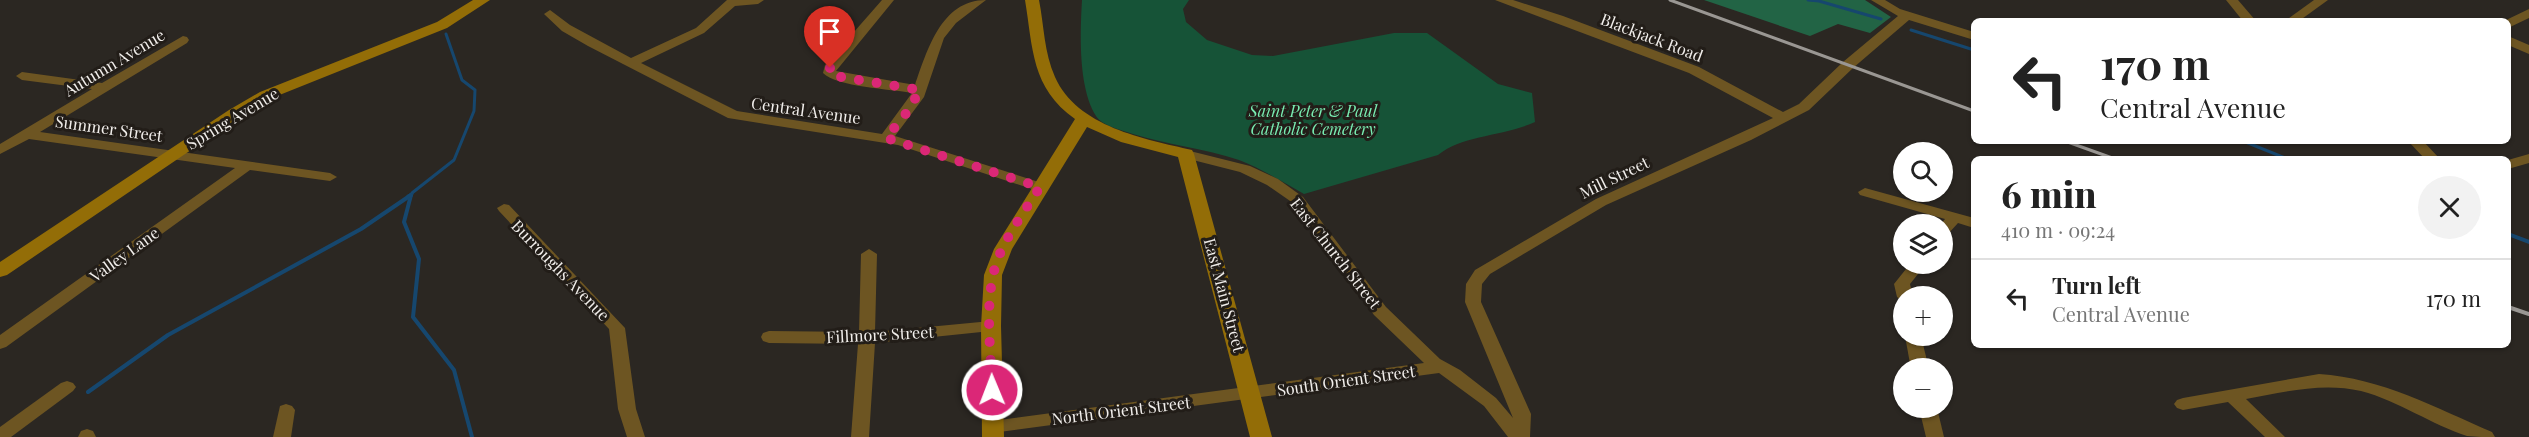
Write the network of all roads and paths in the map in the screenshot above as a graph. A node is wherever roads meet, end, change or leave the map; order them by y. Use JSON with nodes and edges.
{"nodes":[{"id":1,"x":483,"y":0,"type":"edge"},
{"id":2,"x":758,"y":0,"type":"edge"},
{"id":3,"x":888,"y":0,"type":"edge"},
{"id":4,"x":980,"y":0,"type":"edge"},
{"id":5,"x":1032,"y":0,"type":"edge"},
{"id":6,"x":1501,"y":0,"type":"edge"},
{"id":7,"x":1877,"y":0,"type":"edge"},
{"id":8,"x":2232,"y":0,"type":"edge"},
{"id":9,"x":2322,"y":0,"type":"edge"},
{"id":10,"x":733,"y":2,"type":"edge"},
{"id":11,"x":2529,"y":13,"type":"edge"},
{"id":12,"x":550,"y":14,"type":"dead end"},
{"id":13,"x":1907,"y":15,"type":"junction"},
{"id":14,"x":2247,"y":18,"type":"edge"},
{"id":15,"x":2295,"y":18,"type":"edge"},
{"id":16,"x":2511,"y":22,"type":"edge"},
{"id":17,"x":1971,"y":35,"type":"edge"},
{"id":18,"x":183,"y":40,"type":"dead end"},
{"id":19,"x":2511,"y":41,"type":"edge"},
{"id":20,"x":2529,"y":50,"type":"edge"},
{"id":21,"x":630,"y":63,"type":"junction"},
{"id":22,"x":22,"y":76,"type":"dead end"},
{"id":23,"x":103,"y":87,"type":"junction"},
{"id":24,"x":920,"y":90,"type":"junction"},
{"id":25,"x":1084,"y":118,"type":"junction"},
{"id":26,"x":1785,"y":118,"type":"junction"},
{"id":27,"x":26,"y":134,"type":"junction"},
{"id":28,"x":886,"y":138,"type":"junction"},
{"id":29,"x":2418,"y":144,"type":"edge"},
{"id":30,"x":0,"y":150,"type":"edge"},
{"id":31,"x":1186,"y":154,"type":"junction"},
{"id":32,"x":172,"y":155,"type":"junction"},
{"id":33,"x":2430,"y":156,"type":"edge"},
{"id":34,"x":2529,"y":158,"type":"edge"},
{"id":35,"x":2511,"y":164,"type":"edge"},
{"id":36,"x":248,"y":165,"type":"junction"},
{"id":37,"x":330,"y":177,"type":"dead end"},
{"id":38,"x":1040,"y":187,"type":"junction"},
{"id":39,"x":1865,"y":192,"type":"dead end"},
{"id":40,"x":504,"y":208,"type":"dead end"},
{"id":41,"x":1955,"y":217,"type":"junction"},
{"id":42,"x":1953,"y":219,"type":"edge"},
{"id":43,"x":1971,"y":222,"type":"edge"},
{"id":44,"x":868,"y":254,"type":"dead end"},
{"id":45,"x":0,"y":271,"type":"edge"},
{"id":46,"x":991,"y":326,"type":"junction"},
{"id":47,"x":769,"y":337,"type":"dead end"},
{"id":48,"x":867,"y":338,"type":"junction"},
{"id":49,"x":0,"y":343,"type":"edge"},
{"id":50,"x":1441,"y":367,"type":"junction"},
{"id":51,"x":67,"y":387,"type":"dead end"},
{"id":52,"x":1250,"y":394,"type":"junction"},
{"id":53,"x":2234,"y":397,"type":"junction"},
{"id":54,"x":2184,"y":404,"type":"dead end"},
{"id":55,"x":286,"y":410,"type":"dead end"},
{"id":56,"x":1930,"y":418,"type":"edge"},
{"id":57,"x":993,"y":432,"type":"edge"},
{"id":58,"x":0,"y":436,"type":"edge"},
{"id":59,"x":282,"y":437,"type":"edge"},
{"id":60,"x":636,"y":437,"type":"edge"},
{"id":61,"x":860,"y":437,"type":"edge"},
{"id":62,"x":1261,"y":437,"type":"edge"},
{"id":63,"x":1520,"y":437,"type":"edge"},
{"id":64,"x":1935,"y":437,"type":"edge"},
{"id":65,"x":2277,"y":437,"type":"edge"},
{"id":66,"x":2486,"y":437,"type":"edge"}],
"edges":[{"from":1,"to":32,"type":"street","name":"Spring Avenue"},
{"from":2,"to":10,"type":"street"},
{"from":3,"to":24,"type":"street"},
{"from":4,"to":24,"type":"street"},
{"from":5,"to":25,"type":"street","name":"East Church Street"},
{"from":6,"to":26,"type":"street","name":"Blackjack Road"},
{"from":7,"to":13,"type":"street"},
{"from":8,"to":14,"type":"street"},
{"from":9,"to":15,"type":"street"},
{"from":10,"to":21,"type":"street"},
{"from":11,"to":16,"type":"street"},
{"from":12,"to":21,"type":"street","name":"Central Avenue"},
{"from":13,"to":17,"type":"street"},
{"from":13,"to":26,"type":"street","name":"Mill Street"},
{"from":18,"to":23,"type":"street","name":"Autumn Avenue"},
{"from":19,"to":20,"type":"street"},
{"from":21,"to":28,"type":"street","name":"Central Avenue"},
{"from":22,"to":23,"type":"street"},
{"from":23,"to":27,"type":"street","name":"Autumn Avenue"},
{"from":24,"to":28,"type":"street"},
{"from":25,"to":31,"type":"street","name":"East Church Street"},
{"from":25,"to":38,"type":"street"},
{"from":26,"to":63,"type":"street","name":"Mill Street"},
{"from":27,"to":30,"type":"street","name":"Autumn Avenue"},
{"from":27,"to":32,"type":"street","name":"Summer Street"},
{"from":28,"to":38,"type":"street","name":"Central Avenue"},
{"from":29,"to":33,"type":"street"},
{"from":31,"to":50,"type":"street","name":"East Church Street"},
{"from":31,"to":52,"type":"street","name":"East Main Street"},
{"from":32,"to":36,"type":"street","name":"Summer Street"},
{"from":32,"to":45,"type":"street","name":"Spring Avenue"},
{"from":34,"to":35,"type":"street"},
{"from":36,"to":37,"type":"street","name":"Summer Street"},
{"from":36,"to":49,"type":"street","name":"Valley Lane"},
{"from":38,"to":46,"type":"street"},
{"from":39,"to":41,"type":"street"},
{"from":40,"to":60,"type":"street","name":"Burroughs Avenue"},
{"from":41,"to":42,"type":"street"},
{"from":41,"to":43,"type":"street"},
{"from":44,"to":48,"type":"street"},
{"from":46,"to":48,"type":"street","name":"Fillmore Street"},
{"from":46,"to":57,"type":"street"},
{"from":47,"to":48,"type":"street","name":"Fillmore Street"},
{"from":48,"to":61,"type":"street"},
{"from":50,"to":52,"type":"street","name":"South Orient Street"},
{"from":50,"to":63,"type":"street","name":"East Church Street"},
{"from":51,"to":58,"type":"street"},
{"from":52,"to":57,"type":"street","name":"North Orient Street"},
{"from":52,"to":62,"type":"street","name":"East Main Street"},
{"from":53,"to":54,"type":"street"},
{"from":53,"to":65,"type":"street"},
{"from":53,"to":66,"type":"street"},
{"from":55,"to":59,"type":"street"},
{"from":56,"to":64,"type":"street"}]}
